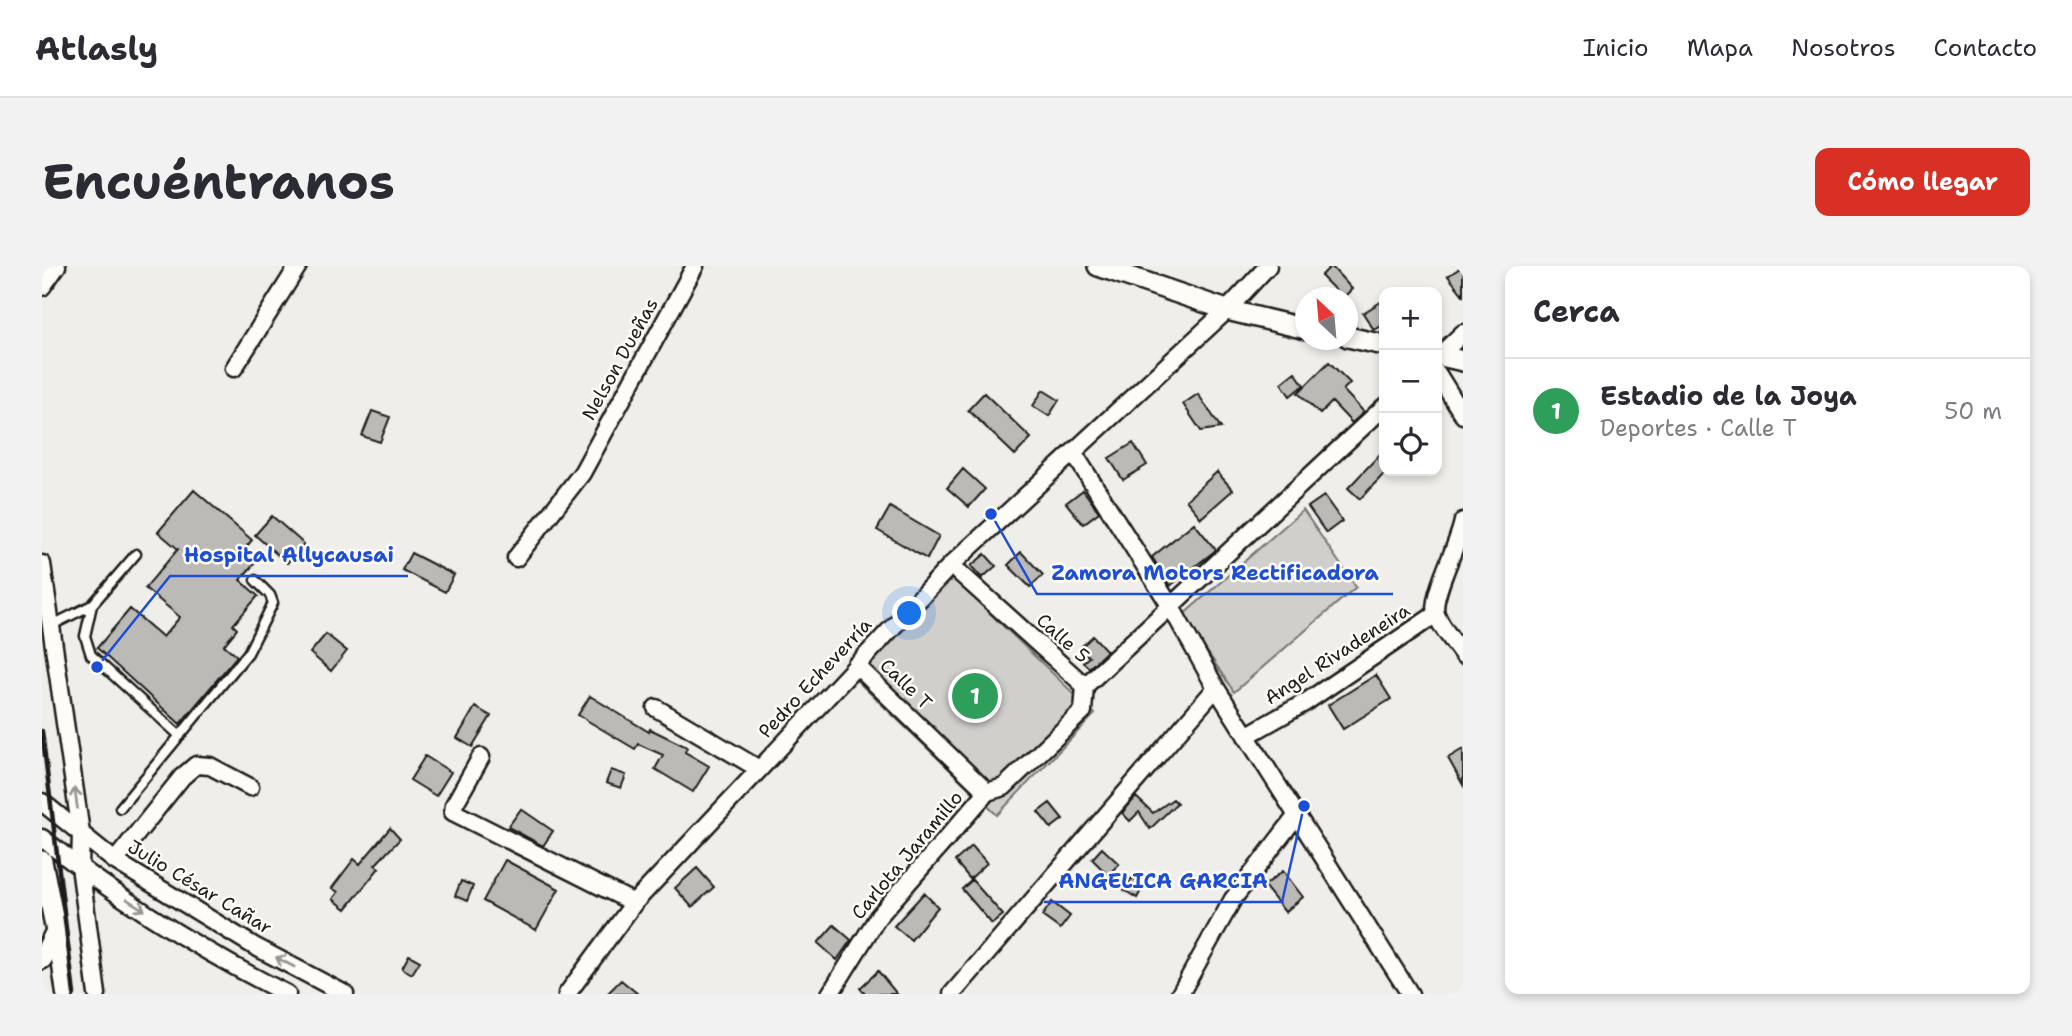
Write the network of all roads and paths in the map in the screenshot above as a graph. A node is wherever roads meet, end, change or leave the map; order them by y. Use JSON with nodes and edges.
{"nodes":[{"id":1,"x":57,"y":266,"type":"edge"},
{"id":2,"x":298,"y":266,"type":"edge"},
{"id":3,"x":695,"y":266,"type":"edge"},
{"id":4,"x":1098,"y":266,"type":"edge"},
{"id":5,"x":1268,"y":266,"type":"edge"},
{"id":6,"x":42,"y":287,"type":"edge"},
{"id":7,"x":1227,"y":310,"type":"junction"},
{"id":8,"x":1295,"y":326,"type":"edge"},
{"id":9,"x":1463,"y":333,"type":"edge"},
{"id":10,"x":1358,"y":339,"type":"edge"},
{"id":11,"x":1379,"y":344,"type":"edge"},
{"id":12,"x":1442,"y":355,"type":"edge"},
{"id":13,"x":1442,"y":360,"type":"edge"},
{"id":14,"x":1463,"y":361,"type":"edge"},
{"id":15,"x":234,"y":368,"type":"dead end"},
{"id":16,"x":1442,"y":371,"type":"edge"},
{"id":17,"x":1379,"y":412,"type":"edge"},
{"id":18,"x":1463,"y":415,"type":"edge"},
{"id":19,"x":1073,"y":452,"type":"junction"},
{"id":20,"x":1463,"y":521,"type":"edge"},
{"id":21,"x":136,"y":554,"type":"dead end"},
{"id":22,"x":516,"y":558,"type":"dead end"},
{"id":23,"x":42,"y":564,"type":"edge"},
{"id":24,"x":951,"y":565,"type":"junction"},
{"id":25,"x":255,"y":580,"type":"dead end"},
{"id":26,"x":92,"y":605,"type":"junction"},
{"id":27,"x":1171,"y":607,"type":"junction"},
{"id":28,"x":1436,"y":614,"type":"junction"},
{"id":29,"x":51,"y":626,"type":"junction"},
{"id":30,"x":1463,"y":655,"type":"edge"},
{"id":31,"x":856,"y":664,"type":"junction"},
{"id":32,"x":1085,"y":686,"type":"junction"},
{"id":33,"x":1216,"y":688,"type":"junction"},
{"id":34,"x":656,"y":708,"type":"dead end"},
{"id":35,"x":180,"y":736,"type":"junction"},
{"id":36,"x":1246,"y":736,"type":"junction"},
{"id":37,"x":481,"y":757,"type":"dead end"},
{"id":38,"x":759,"y":769,"type":"junction"},
{"id":39,"x":250,"y":787,"type":"dead end"},
{"id":40,"x":986,"y":792,"type":"junction"},
{"id":41,"x":42,"y":802,"type":"edge"},
{"id":42,"x":120,"y":808,"type":"dead end"},
{"id":43,"x":1297,"y":815,"type":"junction"},
{"id":44,"x":81,"y":833,"type":"junction"},
{"id":45,"x":42,"y":838,"type":"edge"},
{"id":46,"x":42,"y":861,"type":"edge"},
{"id":47,"x":115,"y":862,"type":"junction"},
{"id":48,"x":80,"y":866,"type":"junction"},
{"id":49,"x":634,"y":903,"type":"junction"},
{"id":50,"x":56,"y":931,"type":"junction"},
{"id":51,"x":42,"y":959,"type":"edge"},
{"id":52,"x":65,"y":994,"type":"edge"},
{"id":53,"x":97,"y":994,"type":"edge"},
{"id":54,"x":287,"y":994,"type":"edge"},
{"id":55,"x":345,"y":994,"type":"edge"},
{"id":56,"x":567,"y":994,"type":"edge"},
{"id":57,"x":830,"y":994,"type":"edge"},
{"id":58,"x":953,"y":994,"type":"edge"},
{"id":59,"x":1181,"y":994,"type":"edge"},
{"id":60,"x":1410,"y":994,"type":"edge"}],
"edges":[{"from":1,"to":6,"type":"street"},
{"from":2,"to":15,"type":"street"},
{"from":3,"to":22,"type":"street","name":"Nelson Dueñas"},
{"from":4,"to":7,"type":"street"},
{"from":5,"to":7,"type":"street","name":"Pedro Echeverría"},
{"from":7,"to":8,"type":"street"},
{"from":7,"to":19,"type":"street","name":"Pedro Echeverría"},
{"from":9,"to":12,"type":"street"},
{"from":10,"to":11,"type":"street"},
{"from":13,"to":14,"type":"street"},
{"from":16,"to":18,"type":"street"},
{"from":17,"to":27,"type":"street"},
{"from":19,"to":24,"type":"street","name":"Pedro Echeverría"},
{"from":19,"to":27,"type":"street"},
{"from":20,"to":28,"type":"street","name":"Angel Rivadeneira"},
{"from":21,"to":26,"type":"lane"},
{"from":23,"to":29,"type":"street"},
{"from":24,"to":31,"type":"street","name":"Pedro Echeverría"},
{"from":24,"to":32,"type":"street","name":"Calle 5"},
{"from":25,"to":35,"type":"lane"},
{"from":26,"to":29,"type":"lane"},
{"from":26,"to":35,"type":"lane"},
{"from":27,"to":32,"type":"street"},
{"from":27,"to":33,"type":"street"},
{"from":28,"to":30,"type":"street"},
{"from":28,"to":36,"type":"street","name":"Angel Rivadeneira"},
{"from":44,"to":29,"type":"street","one_way":true},
{"from":31,"to":38,"type":"street","name":"Pedro Echeverría"},
{"from":31,"to":40,"type":"street","name":"Calle T"},
{"from":32,"to":40,"type":"street","name":"Carlota Jaramillo"},
{"from":33,"to":36,"type":"street"},
{"from":33,"to":58,"type":"street"},
{"from":34,"to":38,"type":"street"},
{"from":35,"to":42,"type":"lane"},
{"from":36,"to":43,"type":"street"},
{"from":37,"to":49,"type":"street"},
{"from":38,"to":49,"type":"street","name":"Pedro Echeverría"},
{"from":39,"to":47,"type":"street"},
{"from":40,"to":57,"type":"street","name":"Carlota Jaramillo"},
{"from":41,"to":44,"type":"street","name":"Julio César Cañar"},
{"from":43,"to":59,"type":"street"},
{"from":43,"to":60,"type":"street"},
{"from":44,"to":47,"type":"street","name":"Julio César Cañar"},
{"from":44,"to":48,"type":"street"},
{"from":45,"to":48,"type":"street"},
{"from":46,"to":50,"type":"street"},
{"from":55,"to":47,"type":"street","name":"Julio César Cañar","one_way":true},
{"from":48,"to":53,"type":"street"},
{"from":48,"to":54,"type":"street","one_way":true},
{"from":49,"to":56,"type":"street","name":"Pedro Echeverría"},
{"from":50,"to":51,"type":"street"},
{"from":50,"to":52,"type":"street"}]}
